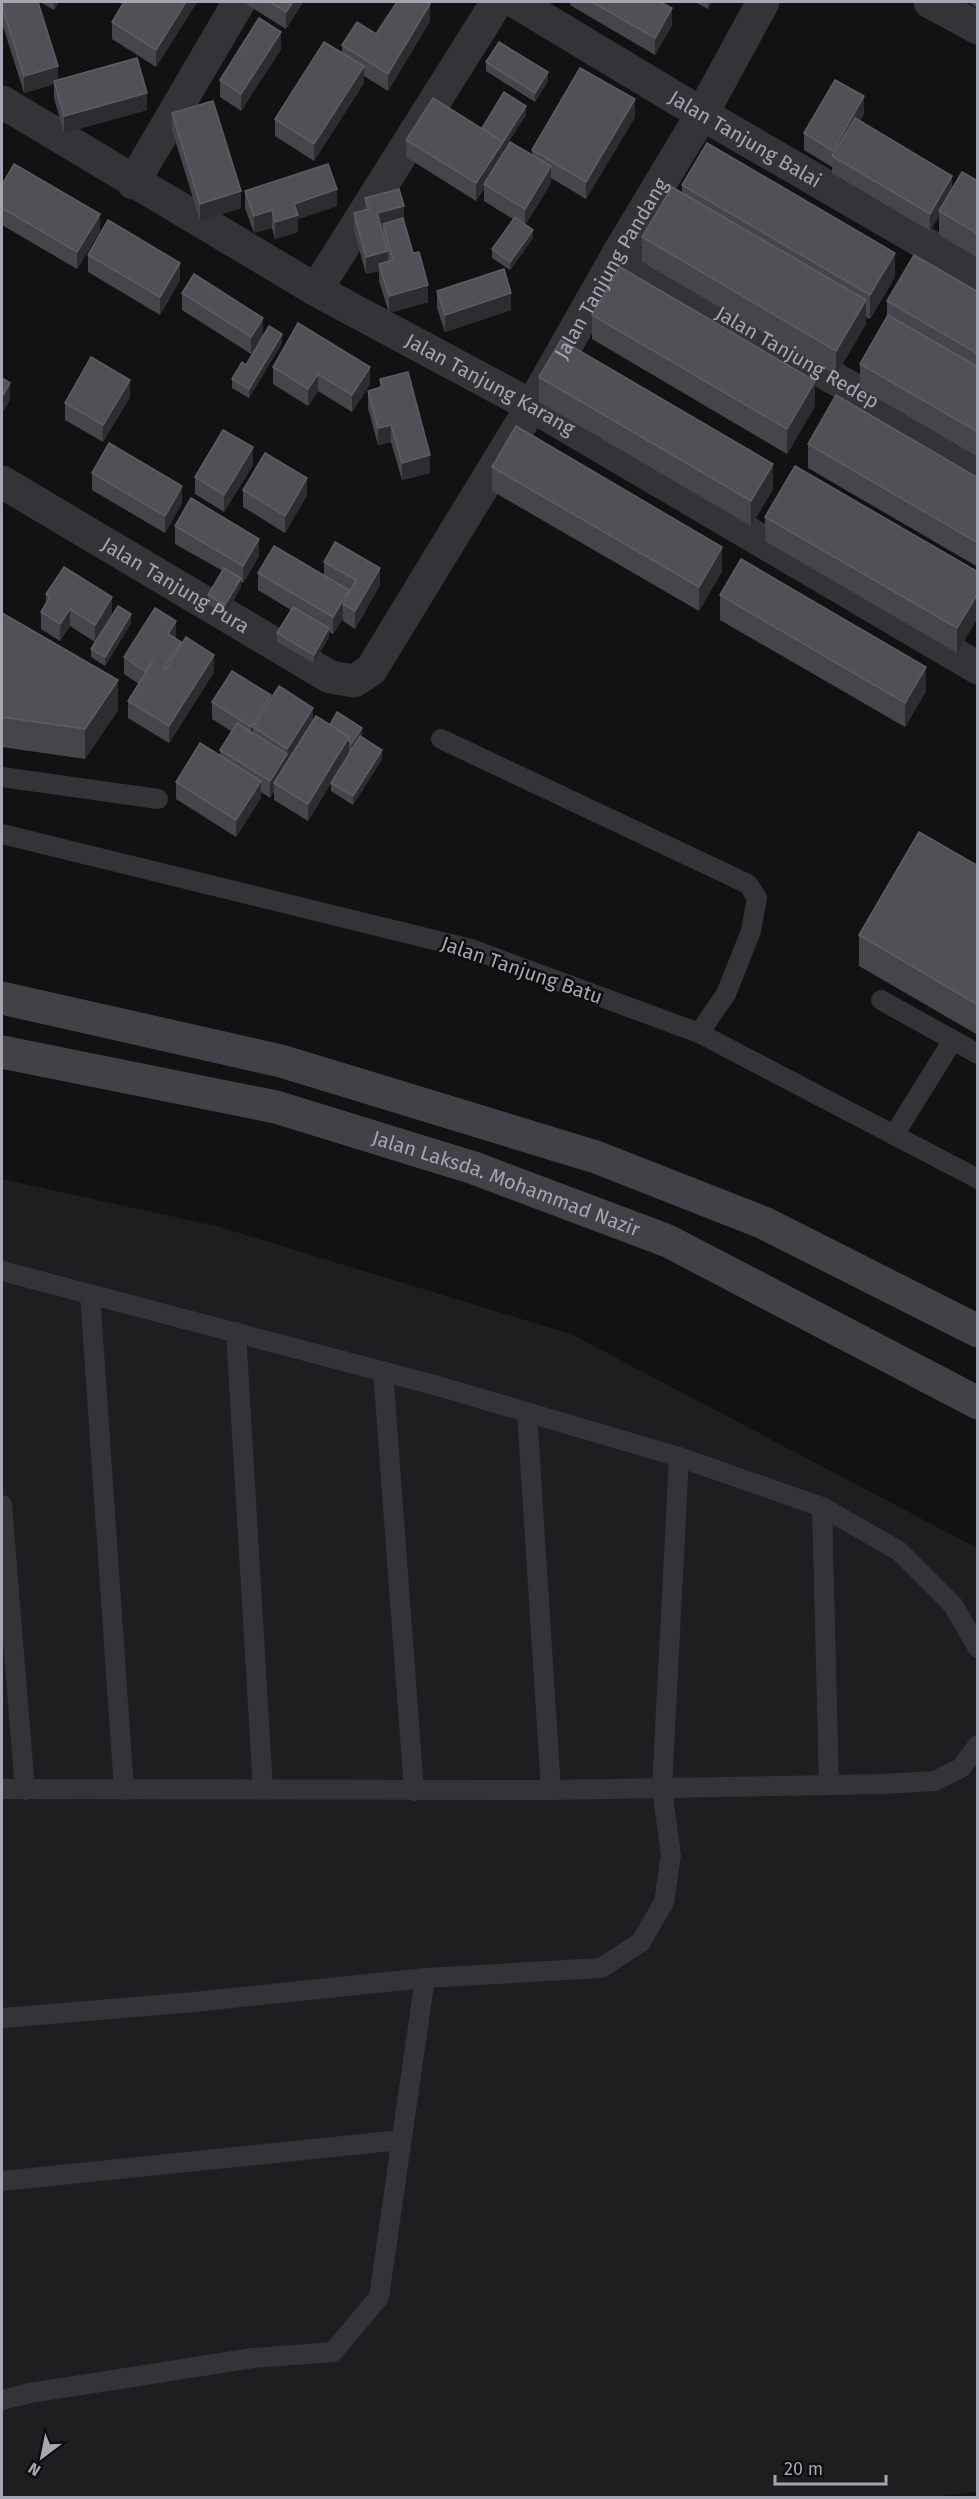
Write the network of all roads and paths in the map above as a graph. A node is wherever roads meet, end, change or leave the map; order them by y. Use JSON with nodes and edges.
{"nodes":[{"id":1,"x":239,"y":2,"type":"edge"},
{"id":2,"x":496,"y":2,"type":"edge"},
{"id":3,"x":516,"y":2,"type":"edge"},
{"id":4,"x":764,"y":2,"type":"edge"},
{"id":5,"x":930,"y":2,"type":"edge"},
{"id":6,"x":978,"y":28,"type":"edge"},
{"id":7,"x":2,"y":102,"type":"edge"},
{"id":8,"x":702,"y":114,"type":"junction"},
{"id":9,"x":133,"y":183,"type":"junction"},
{"id":10,"x":618,"y":254,"type":"junction"},
{"id":11,"x":978,"y":274,"type":"edge"},
{"id":12,"x":316,"y":290,"type":"junction"},
{"id":13,"x":532,"y":406,"type":"junction"},
{"id":14,"x":978,"y":461,"type":"edge"},
{"id":15,"x":2,"y":482,"type":"edge"},
{"id":16,"x":978,"y":668,"type":"edge"},
{"id":17,"x":354,"y":681,"type":"joint"},
{"id":18,"x":441,"y":739,"type":"dead end"},
{"id":19,"x":2,"y":777,"type":"edge"},
{"id":20,"x":158,"y":799,"type":"dead end"},
{"id":21,"x":2,"y":834,"type":"edge"},
{"id":22,"x":2,"y":998,"type":"edge"},
{"id":23,"x":881,"y":1000,"type":"dead end"},
{"id":24,"x":699,"y":1034,"type":"junction"},
{"id":25,"x":953,"y":1040,"type":"junction"},
{"id":26,"x":2,"y":1052,"type":"edge"},
{"id":27,"x":978,"y":1054,"type":"edge"},
{"id":28,"x":894,"y":1135,"type":"junction"},
{"id":29,"x":978,"y":1179,"type":"edge"},
{"id":30,"x":2,"y":1271,"type":"edge"},
{"id":31,"x":90,"y":1294,"type":"junction"},
{"id":32,"x":978,"y":1331,"type":"edge"},
{"id":33,"x":236,"y":1332,"type":"junction"},
{"id":34,"x":383,"y":1371,"type":"junction"},
{"id":35,"x":978,"y":1403,"type":"edge"},
{"id":36,"x":527,"y":1412,"type":"junction"},
{"id":37,"x":679,"y":1457,"type":"junction"},
{"id":38,"x":2,"y":1505,"type":"edge"},
{"id":39,"x":822,"y":1507,"type":"junction"},
{"id":40,"x":978,"y":1648,"type":"edge"},
{"id":41,"x":978,"y":1745,"type":"edge"},
{"id":42,"x":829,"y":1785,"type":"junction"},
{"id":43,"x":2,"y":1789,"type":"edge"},
{"id":44,"x":25,"y":1790,"type":"junction"},
{"id":45,"x":124,"y":1790,"type":"junction"},
{"id":46,"x":263,"y":1790,"type":"junction"},
{"id":47,"x":552,"y":1790,"type":"junction"},
{"id":48,"x":662,"y":1790,"type":"junction"},
{"id":49,"x":414,"y":1791,"type":"junction"},
{"id":50,"x":425,"y":1978,"type":"junction"},
{"id":51,"x":2,"y":2018,"type":"edge"},
{"id":52,"x":401,"y":2140,"type":"junction"},
{"id":53,"x":2,"y":2181,"type":"edge"},
{"id":54,"x":2,"y":2400,"type":"edge"}],
"edges":[{"from":1,"to":9,"type":"street"},
{"from":2,"to":12,"type":"street"},
{"from":3,"to":8,"type":"street","name":"Jalan Tanjung Balai"},
{"from":4,"to":8,"type":"street","name":"Jalan Tanjung Pandang"},
{"from":5,"to":6,"type":"street"},
{"from":7,"to":9,"type":"street","name":"Jalan Tanjung Karang"},
{"from":8,"to":10,"type":"street","name":"Jalan Tanjung Pandang"},
{"from":8,"to":11,"type":"street","name":"Jalan Tanjung Balai"},
{"from":9,"to":12,"type":"street","name":"Jalan Tanjung Karang"},
{"from":10,"to":13,"type":"street","name":"Jalan Tanjung Pandang"},
{"from":10,"to":14,"type":"street","name":"Jalan Tanjung Redep"},
{"from":12,"to":13,"type":"street","name":"Jalan Tanjung Karang"},
{"from":13,"to":16,"type":"street","name":"Jalan Tanjung Karang"},
{"from":13,"to":17,"type":"street","name":"Jalan Tanjung Pandang"},
{"from":15,"to":17,"type":"street","name":"Jalan Tanjung Pura"},
{"from":18,"to":24,"type":"lane"},
{"from":19,"to":20,"type":"lane"},
{"from":21,"to":24,"type":"lane","name":"Jalan Tanjung Batu"},
{"from":22,"to":32,"type":"main road"},
{"from":23,"to":25,"type":"lane"},
{"from":24,"to":28,"type":"lane","name":"Jalan Tanjung Batu"},
{"from":25,"to":27,"type":"lane"},
{"from":25,"to":28,"type":"lane"},
{"from":26,"to":35,"type":"main road","name":"Jalan Laksda. Mohammad Nazir"},
{"from":28,"to":29,"type":"lane","name":"Jalan Tanjung Batu"},
{"from":30,"to":31,"type":"lane"},
{"from":31,"to":33,"type":"lane"},
{"from":31,"to":45,"type":"lane"},
{"from":33,"to":34,"type":"lane"},
{"from":33,"to":46,"type":"lane"},
{"from":34,"to":36,"type":"lane"},
{"from":34,"to":49,"type":"lane"},
{"from":36,"to":37,"type":"lane"},
{"from":36,"to":47,"type":"lane"},
{"from":37,"to":39,"type":"lane"},
{"from":37,"to":48,"type":"lane"},
{"from":38,"to":44,"type":"lane"},
{"from":39,"to":40,"type":"lane"},
{"from":39,"to":42,"type":"lane"},
{"from":41,"to":42,"type":"lane"},
{"from":42,"to":48,"type":"lane"},
{"from":43,"to":44,"type":"lane"},
{"from":44,"to":45,"type":"lane"},
{"from":45,"to":46,"type":"lane"},
{"from":46,"to":49,"type":"lane"},
{"from":47,"to":48,"type":"lane"},
{"from":47,"to":49,"type":"lane"},
{"from":48,"to":50,"type":"lane"},
{"from":50,"to":51,"type":"lane"},
{"from":50,"to":52,"type":"lane"},
{"from":52,"to":53,"type":"lane"},
{"from":52,"to":54,"type":"lane"}]}
